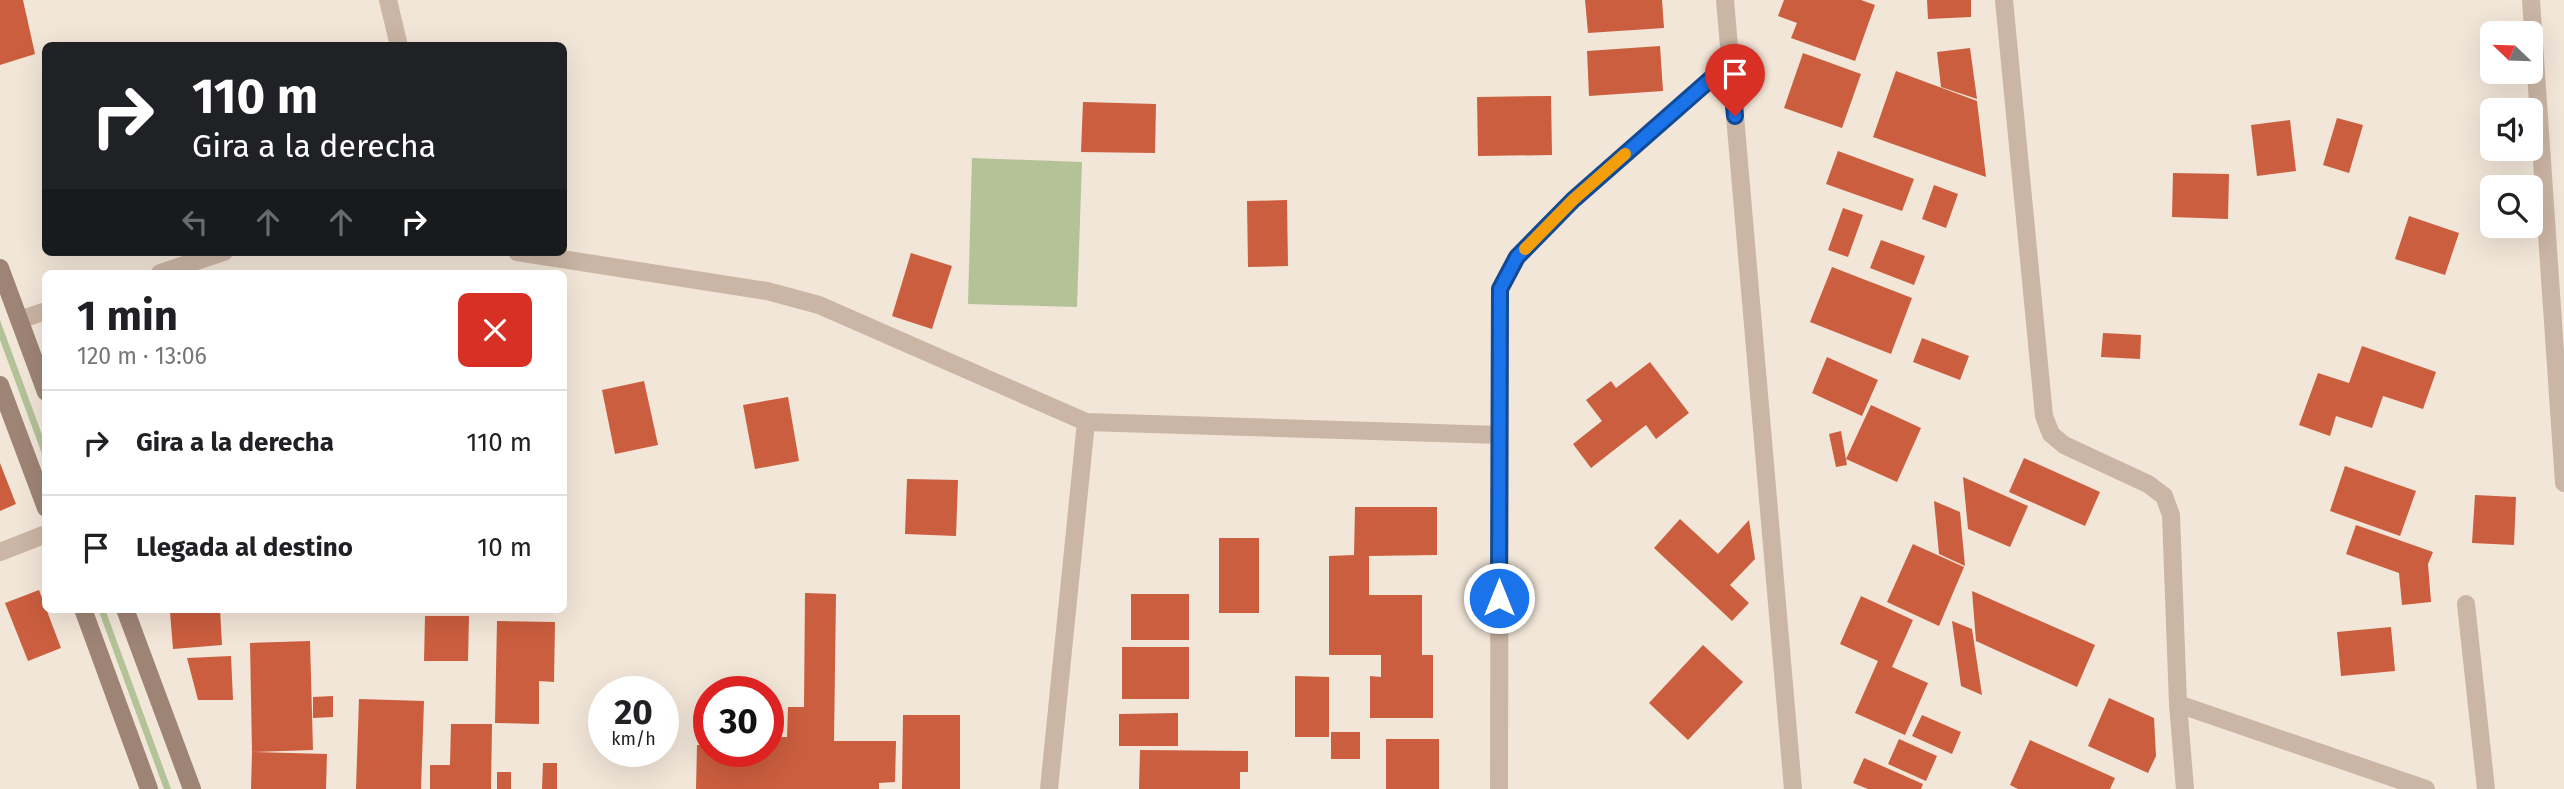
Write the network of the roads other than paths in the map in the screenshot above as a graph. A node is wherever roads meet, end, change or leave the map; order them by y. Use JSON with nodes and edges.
{"nodes":[{"id":1,"x":388,"y":0,"type":"edge"},
{"id":2,"x":1725,"y":0,"type":"edge"},
{"id":3,"x":2004,"y":0,"type":"edge"},
{"id":4,"x":2531,"y":0,"type":"edge"},
{"id":5,"x":398,"y":42,"type":"edge"},
{"id":6,"x":1730,"y":62,"type":"junction"},
{"id":7,"x":212,"y":256,"type":"edge"},
{"id":8,"x":543,"y":256,"type":"edge"},
{"id":9,"x":0,"y":268,"type":"edge"},
{"id":10,"x":169,"y":270,"type":"edge"},
{"id":11,"x":42,"y":312,"type":"edge"},
{"id":12,"x":19,"y":320,"type":"junction"},
{"id":13,"x":42,"y":381,"type":"edge"},
{"id":14,"x":0,"y":385,"type":"edge"},
{"id":15,"x":1086,"y":422,"type":"junction"},
{"id":16,"x":1499,"y":435,"type":"junction"},
{"id":17,"x":2564,"y":483,"type":"edge"},
{"id":18,"x":42,"y":497,"type":"edge"},
{"id":19,"x":42,"y":536,"type":"edge"},
{"id":20,"x":0,"y":552,"type":"edge"},
{"id":21,"x":2466,"y":604,"type":"dead end"},
{"id":22,"x":84,"y":613,"type":"edge"},
{"id":23,"x":126,"y":613,"type":"edge"},
{"id":24,"x":2178,"y":704,"type":"junction"},
{"id":25,"x":149,"y":789,"type":"edge"},
{"id":26,"x":192,"y":789,"type":"edge"},
{"id":27,"x":1049,"y":789,"type":"edge"},
{"id":28,"x":1499,"y":789,"type":"edge"},
{"id":29,"x":1793,"y":789,"type":"edge"},
{"id":30,"x":2185,"y":789,"type":"edge"},
{"id":31,"x":2426,"y":789,"type":"edge"},
{"id":32,"x":2486,"y":789,"type":"edge"}],
"edges":[{"from":1,"to":5,"type":"street"},
{"from":2,"to":6,"type":"street"},
{"from":3,"to":24,"type":"street"},
{"from":4,"to":17,"type":"street"},
{"from":6,"to":16,"type":"street"},
{"from":6,"to":29,"type":"street"},
{"from":7,"to":10,"type":"street"},
{"from":8,"to":15,"type":"street"},
{"from":9,"to":12,"type":"main road"},
{"from":11,"to":12,"type":"street"},
{"from":12,"to":13,"type":"main road"},
{"from":14,"to":18,"type":"main road"},
{"from":15,"to":16,"type":"street"},
{"from":15,"to":27,"type":"street"},
{"from":16,"to":28,"type":"street"},
{"from":19,"to":20,"type":"street"},
{"from":21,"to":32,"type":"street"},
{"from":22,"to":25,"type":"main road"},
{"from":23,"to":26,"type":"main road"},
{"from":24,"to":30,"type":"street"},
{"from":24,"to":31,"type":"street"}]}
